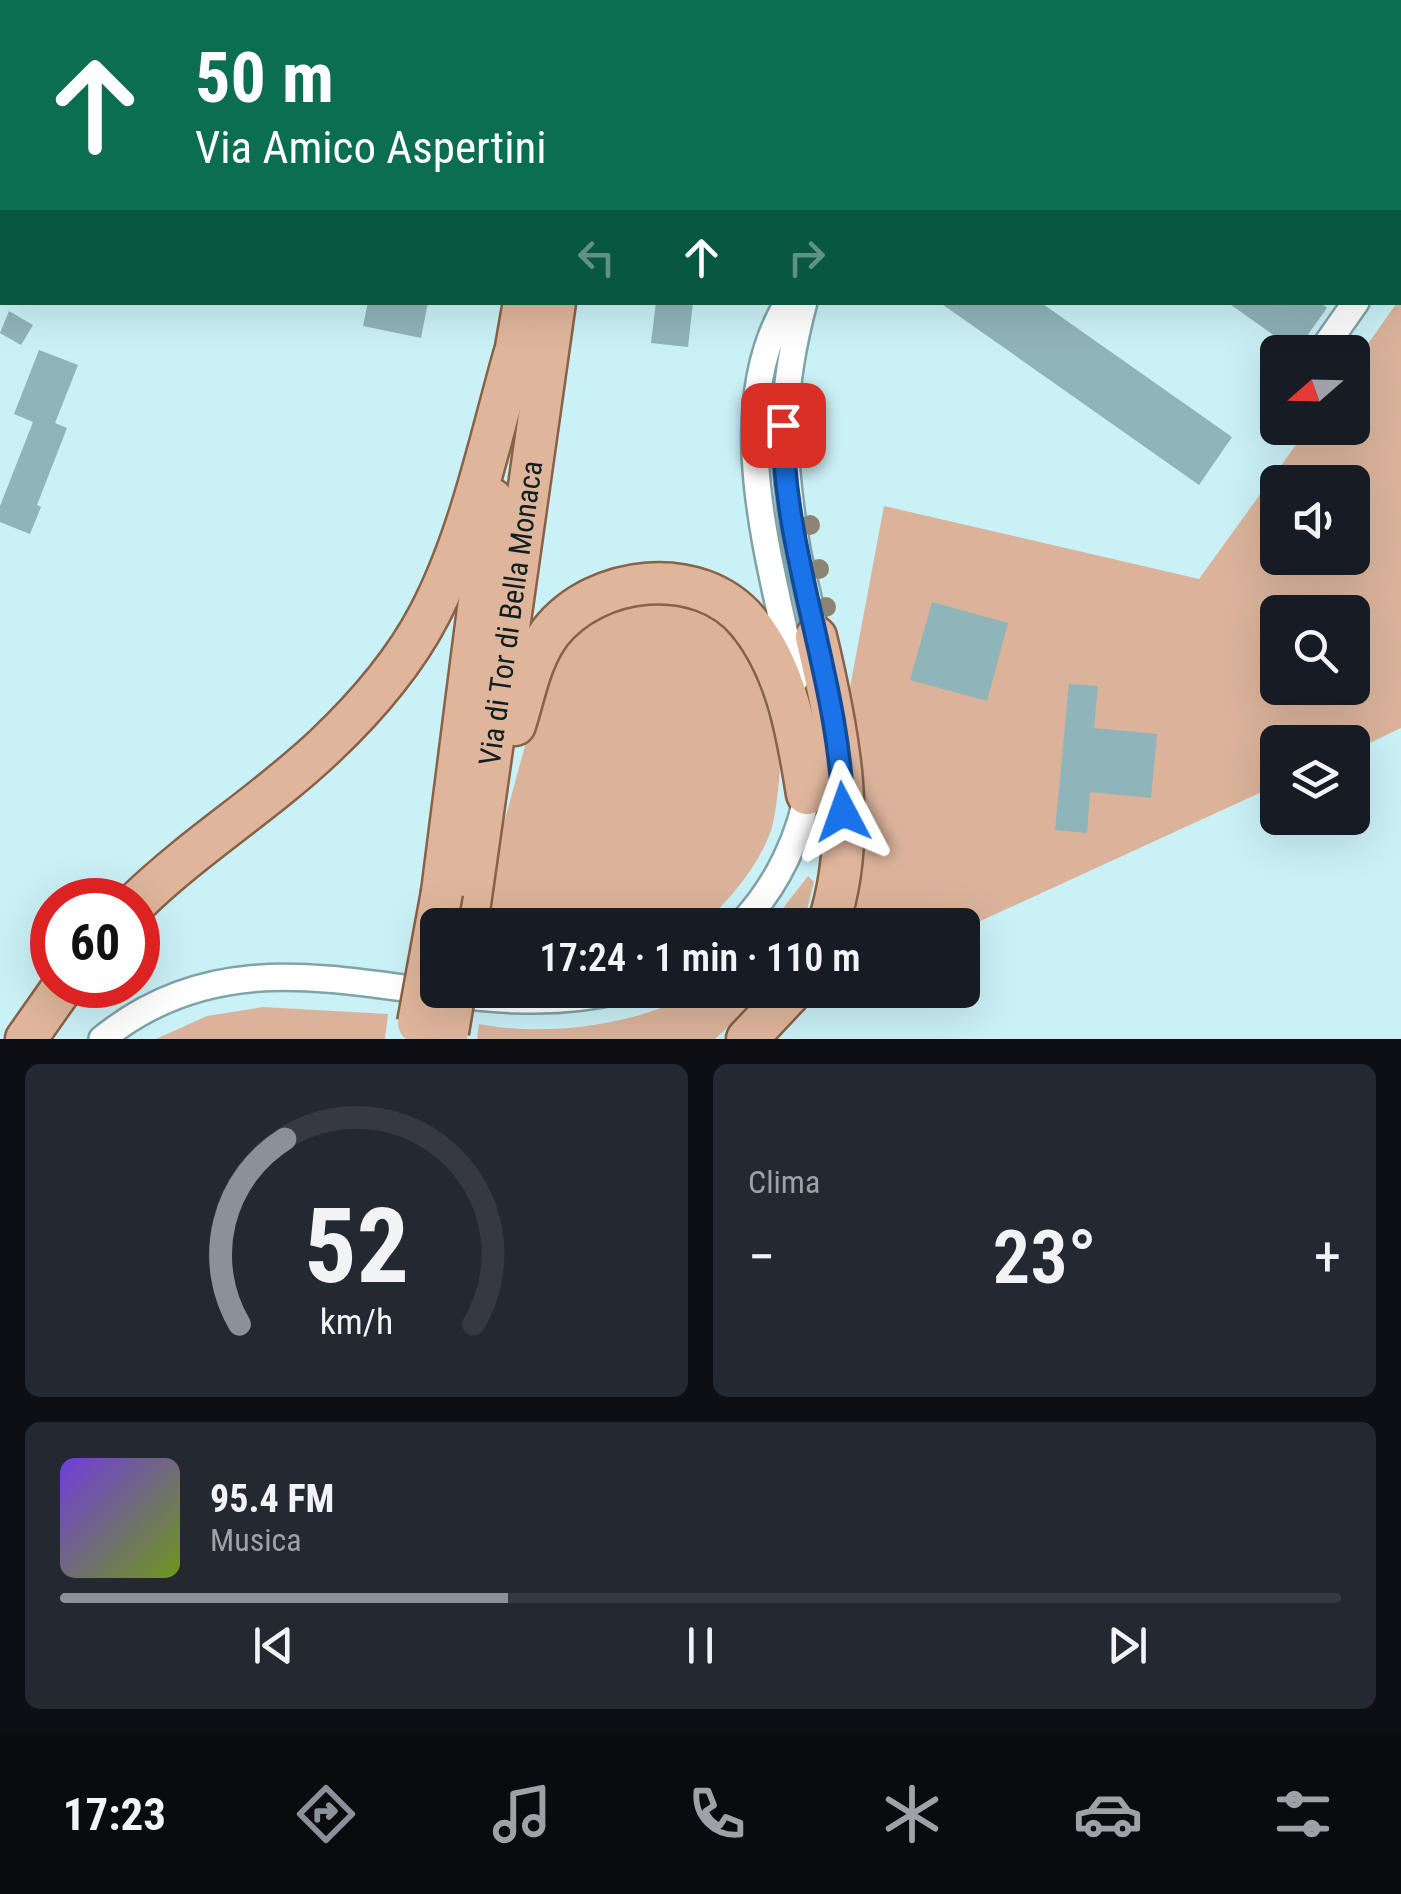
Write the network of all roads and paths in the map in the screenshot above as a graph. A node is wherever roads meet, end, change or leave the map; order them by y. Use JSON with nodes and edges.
{"nodes":[{"id":1,"x":523,"y":305,"type":"edge"},
{"id":2,"x":556,"y":305,"type":"edge"},
{"id":3,"x":787,"y":305,"type":"edge"},
{"id":4,"x":803,"y":305,"type":"edge"},
{"id":5,"x":1354,"y":305,"type":"edge"},
{"id":6,"x":1333,"y":335,"type":"edge"},
{"id":7,"x":514,"y":355,"type":"junction"},
{"id":8,"x":816,"y":637,"type":"junction"},
{"id":9,"x":808,"y":794,"type":"junction"},
{"id":10,"x":484,"y":809,"type":"junction"},
{"id":11,"x":160,"y":883,"type":"edge"},
{"id":12,"x":460,"y":904,"type":"edge"},
{"id":13,"x":756,"y":908,"type":"edge"},
{"id":14,"x":832,"y":908,"type":"edge"},
{"id":15,"x":420,"y":988,"type":"edge"},
{"id":16,"x":48,"y":1008,"type":"edge"},
{"id":17,"x":445,"y":1008,"type":"edge"},
{"id":18,"x":776,"y":1008,"type":"edge"},
{"id":19,"x":432,"y":1033,"type":"edge"},
{"id":20,"x":26,"y":1039,"type":"edge"},
{"id":21,"x":102,"y":1039,"type":"edge"},
{"id":22,"x":747,"y":1039,"type":"edge"}],
"edges":[{"from":1,"to":7,"type":"main road"},
{"from":2,"to":10,"type":"main road","name":"Via di Tor di Bella Monaca"},
{"from":3,"to":9,"type":"street"},
{"from":4,"to":8,"type":"street"},
{"from":5,"to":6,"type":"street"},
{"from":7,"to":11,"type":"main road"},
{"from":7,"to":12,"type":"main road"},
{"from":8,"to":9,"type":"street"},
{"from":8,"to":14,"type":"main road"},
{"from":9,"to":10,"type":"main road"},
{"from":9,"to":13,"type":"street"},
{"from":10,"to":12,"type":"main road","name":"Via di Tor di Bella Monaca"},
{"from":12,"to":19,"type":"main road","name":"Via di Tor di Bella Monaca","bridge":true},
{"from":15,"to":21,"type":"street"},
{"from":16,"to":20,"type":"main road"},
{"from":17,"to":19,"type":"main road","name":"Via di Tor di Bella Monaca","bridge":true},
{"from":18,"to":22,"type":"main road"}]}
